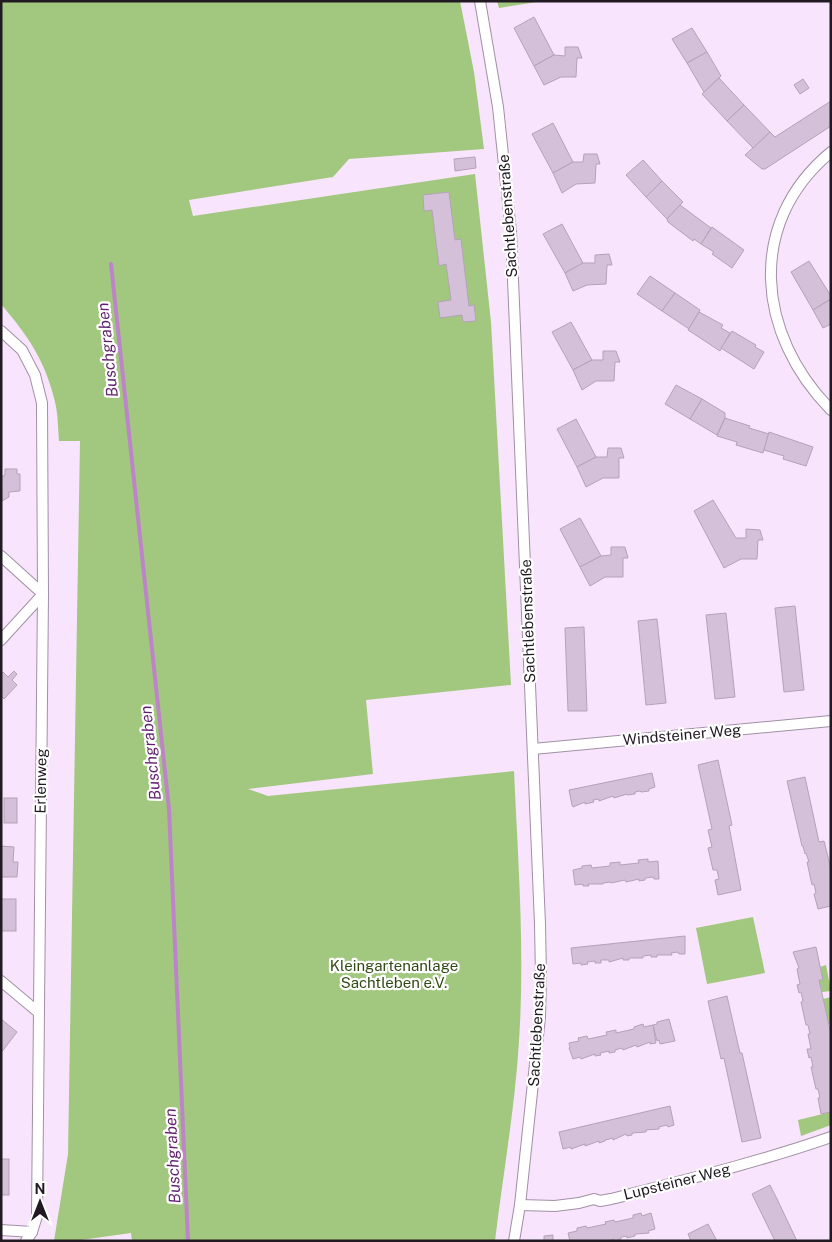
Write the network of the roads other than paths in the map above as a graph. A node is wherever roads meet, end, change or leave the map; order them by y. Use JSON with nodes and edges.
{"nodes":[{"id":1,"x":480,"y":1,"type":"edge"},
{"id":2,"x":831,"y":152,"type":"edge"},
{"id":3,"x":1,"y":331,"type":"edge"},
{"id":4,"x":831,"y":410,"type":"edge"},
{"id":5,"x":1,"y":556,"type":"edge"},
{"id":6,"x":43,"y":594,"type":"junction"},
{"id":7,"x":1,"y":640,"type":"edge"},
{"id":8,"x":831,"y":721,"type":"edge"},
{"id":9,"x":533,"y":749,"type":"junction"},
{"id":10,"x":1,"y":981,"type":"edge"},
{"id":11,"x":38,"y":1012,"type":"junction"},
{"id":12,"x":831,"y":1137,"type":"edge"},
{"id":13,"x":520,"y":1205,"type":"junction"},
{"id":14,"x":1,"y":1230,"type":"edge"},
{"id":15,"x":32,"y":1232,"type":"junction"},
{"id":16,"x":26,"y":1241,"type":"edge"},
{"id":17,"x":514,"y":1241,"type":"edge"}],
"edges":[{"from":1,"to":9,"type":"street","name":"Sachtlebenstraße"},
{"from":2,"to":4,"type":"street"},
{"from":3,"to":6,"type":"street","name":"Erlenweg"},
{"from":5,"to":6,"type":"street"},
{"from":6,"to":7,"type":"street"},
{"from":6,"to":11,"type":"street","name":"Erlenweg"},
{"from":8,"to":9,"type":"street","name":"Windsteiner Weg"},
{"from":9,"to":13,"type":"street","name":"Sachtlebenstraße"},
{"from":10,"to":11,"type":"street"},
{"from":11,"to":15,"type":"street","name":"Erlenweg"},
{"from":12,"to":13,"type":"street","name":"Lupsteiner Weg"},
{"from":13,"to":17,"type":"street","name":"Sachtlebenstraße"},
{"from":14,"to":15,"type":"street"},
{"from":15,"to":16,"type":"street","name":"Erlenweg"}]}
